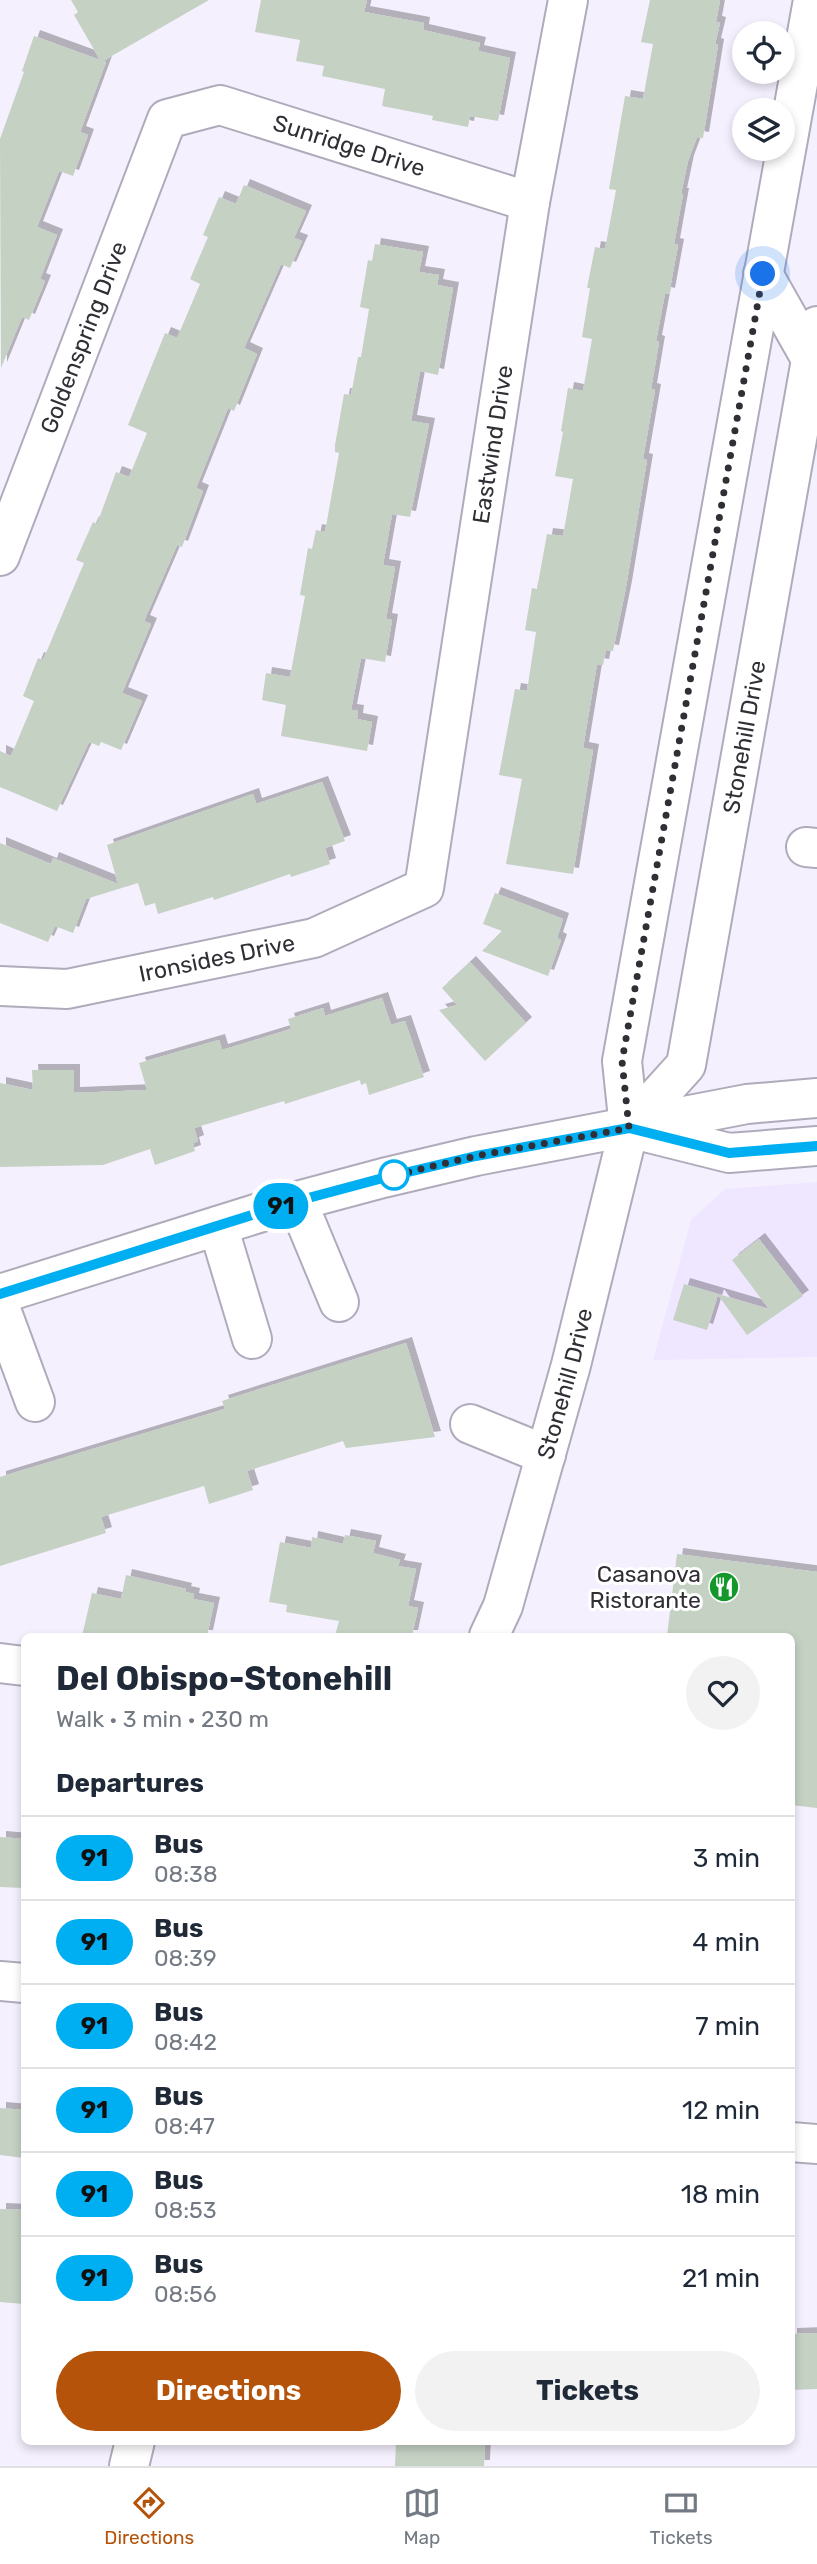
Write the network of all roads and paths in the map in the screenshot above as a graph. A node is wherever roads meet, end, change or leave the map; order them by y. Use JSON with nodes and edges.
{"nodes":[{"id":1,"x":568,"y":0,"type":"edge"},
{"id":2,"x":813,"y":0,"type":"edge"},
{"id":3,"x":167,"y":119,"type":"joint"},
{"id":4,"x":530,"y":202,"type":"junction"},
{"id":5,"x":763,"y":274,"type":"junction"},
{"id":6,"x":815,"y":348,"type":"edge"},
{"id":7,"x":0,"y":556,"type":"edge"},
{"id":8,"x":424,"y":888,"type":"joint"},
{"id":9,"x":0,"y":986,"type":"edge"},
{"id":10,"x":817,"y":1098,"type":"edge"},
{"id":11,"x":629,"y":1128,"type":"junction"},
{"id":12,"x":817,"y":1146,"type":"edge"},
{"id":13,"x":297,"y":1201,"type":"junction"},
{"id":14,"x":218,"y":1226,"type":"junction"},
{"id":15,"x":0,"y":1294,"type":"edge"},
{"id":16,"x":339,"y":1302,"type":"dead end"},
{"id":17,"x":0,"y":1307,"type":"edge"},
{"id":18,"x":252,"y":1339,"type":"dead end"},
{"id":19,"x":36,"y":1402,"type":"dead end"},
{"id":20,"x":470,"y":1424,"type":"dead end"},
{"id":21,"x":546,"y":1455,"type":"junction"},
{"id":22,"x":490,"y":1633,"type":"edge"},
{"id":23,"x":0,"y":1663,"type":"edge"},
{"id":24,"x":21,"y":1666,"type":"edge"},
{"id":25,"x":0,"y":1981,"type":"edge"},
{"id":26,"x":21,"y":1983,"type":"edge"},
{"id":27,"x":795,"y":2142,"type":"edge"},
{"id":28,"x":817,"y":2144,"type":"edge"},
{"id":29,"x":134,"y":2445,"type":"edge"},
{"id":30,"x":129,"y":2466,"type":"edge"}],
"edges":[{"from":1,"to":4,"type":"main road","name":"Eastwind Drive"},
{"from":2,"to":5,"type":"main road","name":"Stonehill Drive"},
{"from":3,"to":4,"type":"main road","name":"Sunridge Drive"},
{"from":3,"to":7,"type":"main road","name":"Goldenspring Drive"},
{"from":4,"to":8,"type":"main road","name":"Eastwind Drive"},
{"from":5,"to":6,"type":"main road"},
{"from":5,"to":11,"type":"main road","name":"Stonehill Drive"},
{"from":6,"to":11,"type":"main road","name":"Stonehill Drive"},
{"from":8,"to":9,"type":"main road","name":"Ironsides Drive"},
{"from":10,"to":11,"type":"main road"},
{"from":11,"to":12,"type":"main road"},
{"from":11,"to":13,"type":"main road"},
{"from":11,"to":21,"type":"main road","name":"Stonehill Drive"},
{"from":13,"to":14,"type":"main road"},
{"from":13,"to":16,"type":"main road"},
{"from":14,"to":15,"type":"main road"},
{"from":14,"to":18,"type":"main road"},
{"from":17,"to":19,"type":"main road"},
{"from":20,"to":21,"type":"main road"},
{"from":21,"to":22,"type":"main road","name":"Stonehill Drive"},
{"from":23,"to":24,"type":"main road"},
{"from":25,"to":26,"type":"main road"},
{"from":27,"to":28,"type":"main road"},
{"from":29,"to":30,"type":"main road"}]}
